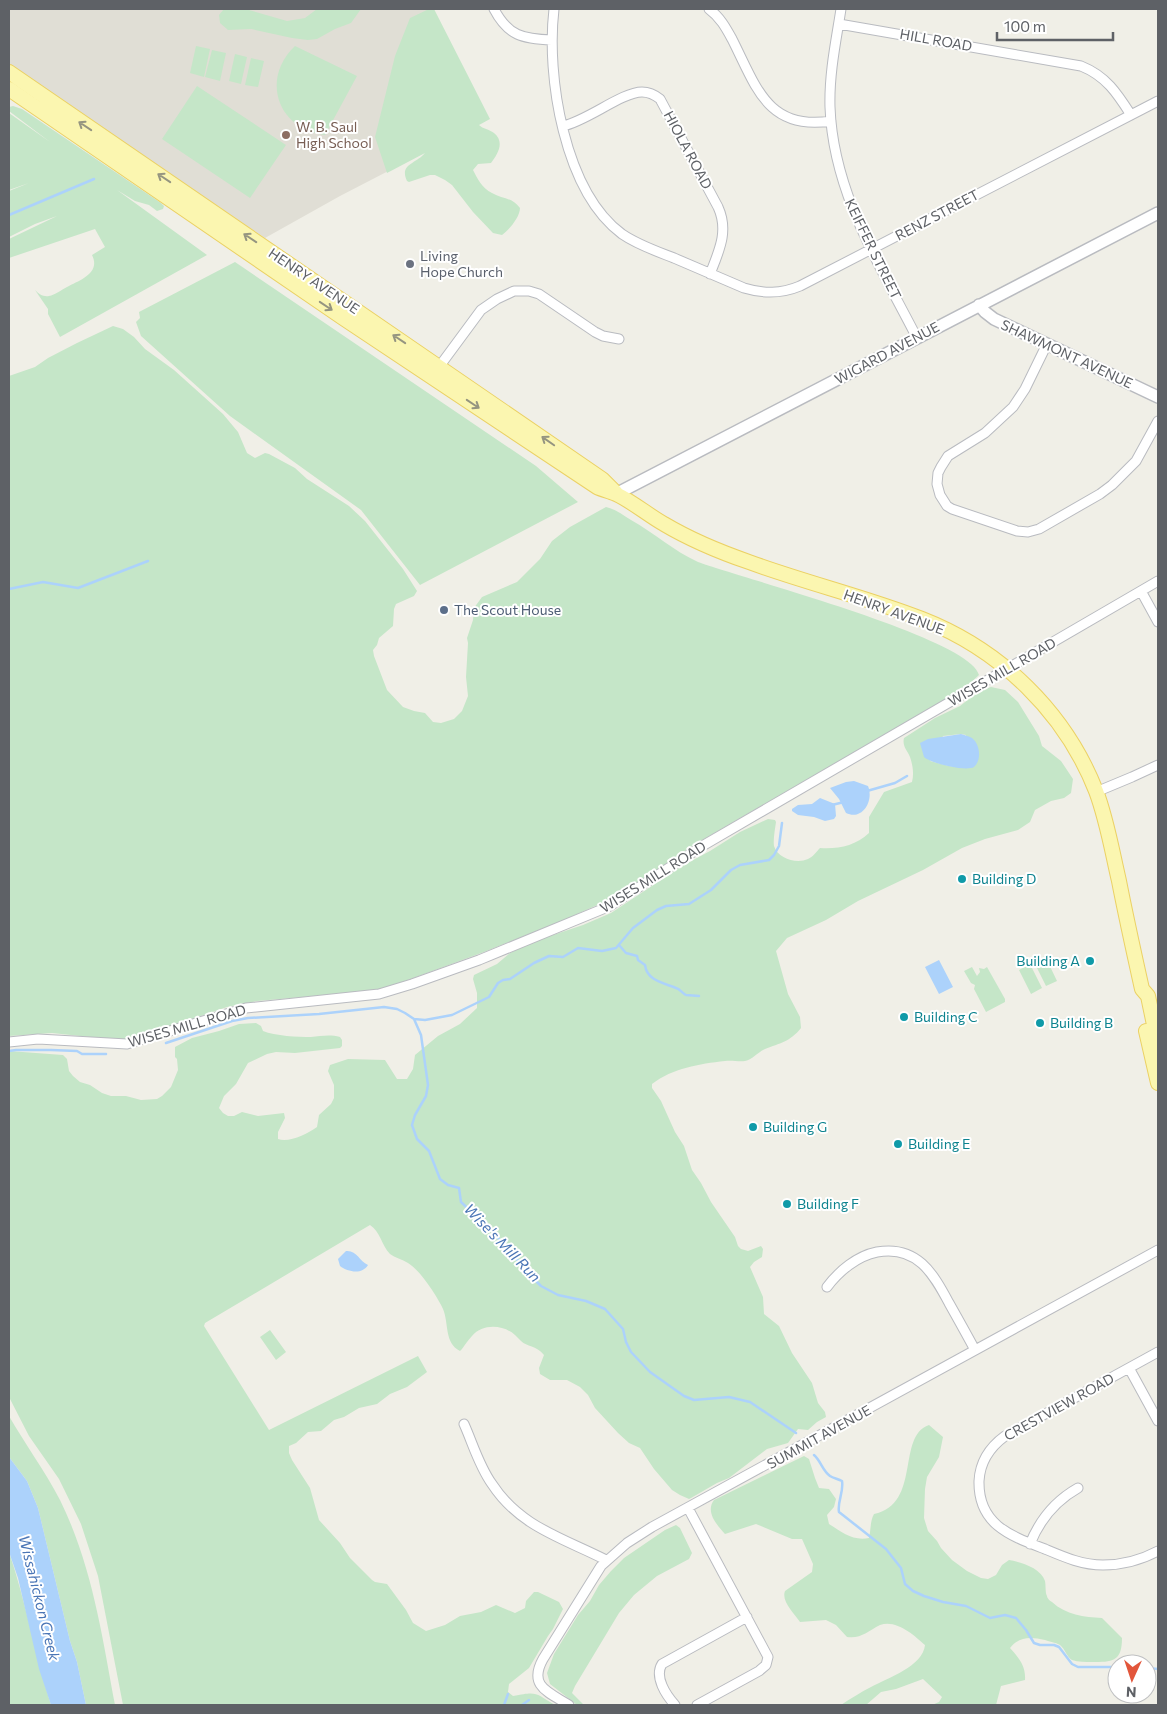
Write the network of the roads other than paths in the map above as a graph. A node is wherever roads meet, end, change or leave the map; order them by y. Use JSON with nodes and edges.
{"nodes":[{"id":1,"x":494,"y":9,"type":"edge"},
{"id":2,"x":554,"y":9,"type":"edge"},
{"id":3,"x":710,"y":9,"type":"edge"},
{"id":4,"x":841,"y":9,"type":"edge"},
{"id":5,"x":839,"y":24,"type":"junction"},
{"id":6,"x":552,"y":40,"type":"junction"},
{"id":7,"x":9,"y":72,"type":"edge"},
{"id":8,"x":9,"y":89,"type":"edge"},
{"id":9,"x":1158,"y":101,"type":"edge"},
{"id":10,"x":1131,"y":115,"type":"junction"},
{"id":11,"x":831,"y":122,"type":"junction"},
{"id":12,"x":563,"y":126,"type":"junction"},
{"id":13,"x":1158,"y":214,"type":"edge"},
{"id":14,"x":871,"y":250,"type":"junction"},
{"id":15,"x":710,"y":274,"type":"junction"},
{"id":16,"x":980,"y":305,"type":"junction"},
{"id":17,"x":917,"y":338,"type":"junction"},
{"id":18,"x":619,"y":339,"type":"dead end"},
{"id":19,"x":1047,"y":344,"type":"junction"},
{"id":20,"x":436,"y":371,"type":"junction"},
{"id":21,"x":1158,"y":397,"type":"edge"},
{"id":22,"x":1158,"y":420,"type":"edge"},
{"id":23,"x":616,"y":494,"type":"junction"},
{"id":24,"x":1158,"y":581,"type":"edge"},
{"id":25,"x":1142,"y":591,"type":"junction"},
{"id":26,"x":1158,"y":622,"type":"edge"},
{"id":27,"x":1007,"y":668,"type":"junction"},
{"id":28,"x":1158,"y":765,"type":"edge"},
{"id":29,"x":1096,"y":792,"type":"junction"},
{"id":30,"x":1142,"y":988,"type":"junction"},
{"id":31,"x":9,"y":1042,"type":"edge"},
{"id":32,"x":1158,"y":1044,"type":"edge"},
{"id":33,"x":1158,"y":1083,"type":"edge"},
{"id":34,"x":1158,"y":1250,"type":"edge"},
{"id":35,"x":827,"y":1287,"type":"dead end"},
{"id":36,"x":975,"y":1350,"type":"junction"},
{"id":37,"x":1158,"y":1352,"type":"edge"},
{"id":38,"x":1129,"y":1368,"type":"junction"},
{"id":39,"x":1158,"y":1420,"type":"edge"},
{"id":40,"x":464,"y":1424,"type":"dead end"},
{"id":41,"x":1078,"y":1488,"type":"dead end"},
{"id":42,"x":688,"y":1508,"type":"junction"},
{"id":43,"x":1030,"y":1544,"type":"junction"},
{"id":44,"x":1158,"y":1551,"type":"edge"},
{"id":45,"x":606,"y":1560,"type":"junction"},
{"id":46,"x":747,"y":1617,"type":"junction"},
{"id":47,"x":569,"y":1705,"type":"edge"},
{"id":48,"x":675,"y":1705,"type":"edge"},
{"id":49,"x":696,"y":1705,"type":"edge"}],
"edges":[{"from":1,"to":6,"type":"street"},
{"from":2,"to":6,"type":"street","name":"RENZ STREET"},
{"from":3,"to":11,"type":"street"},
{"from":4,"to":5,"type":"street","name":"KEIFFER STREET"},
{"from":5,"to":10,"type":"street","name":"HILL ROAD"},
{"from":5,"to":11,"type":"street","name":"KEIFFER STREET"},
{"from":6,"to":12,"type":"street","name":"RENZ STREET"},
{"from":20,"to":7,"type":"main road","name":"HENRY AVENUE","one_way":true},
{"from":8,"to":20,"type":"main road","name":"HENRY AVENUE","one_way":true},
{"from":9,"to":10,"type":"street","name":"RENZ STREET"},
{"from":10,"to":14,"type":"street","name":"RENZ STREET"},
{"from":11,"to":14,"type":"street","name":"KEIFFER STREET"},
{"from":12,"to":15,"type":"street","name":"RENZ STREET"},
{"from":12,"to":15,"type":"street","name":"HIOLA ROAD"},
{"from":13,"to":16,"type":"street","name":"WIGARD AVENUE"},
{"from":14,"to":15,"type":"street","name":"RENZ STREET"},
{"from":14,"to":17,"type":"street","name":"KEIFFER STREET"},
{"from":16,"to":17,"type":"street","name":"WIGARD AVENUE"},
{"from":16,"to":19,"type":"street","name":"SHAWMONT AVENUE"},
{"from":17,"to":23,"type":"street","name":"WIGARD AVENUE"},
{"from":18,"to":20,"type":"street"},
{"from":19,"to":21,"type":"street","name":"SHAWMONT AVENUE"},
{"from":19,"to":22,"type":"street"},
{"from":20,"to":23,"type":"main road","name":"HENRY AVENUE"},
{"from":23,"to":27,"type":"main road","name":"HENRY AVENUE"},
{"from":24,"to":25,"type":"street","name":"WISES MILL ROAD"},
{"from":25,"to":26,"type":"street"},
{"from":25,"to":27,"type":"street","name":"WISES MILL ROAD"},
{"from":27,"to":29,"type":"main road","name":"HENRY AVENUE"},
{"from":27,"to":31,"type":"street","name":"WISES MILL ROAD"},
{"from":28,"to":29,"type":"street"},
{"from":29,"to":30,"type":"main road","name":"HENRY AVENUE"},
{"from":30,"to":32,"type":"main road","name":"HENRY AVENUE"},
{"from":30,"to":33,"type":"main road","name":"HENRY AVENUE"},
{"from":34,"to":36,"type":"street","name":"SUMMIT AVENUE"},
{"from":35,"to":36,"type":"street"},
{"from":36,"to":42,"type":"street","name":"SUMMIT AVENUE"},
{"from":37,"to":38,"type":"street","name":"CRESTVIEW ROAD"},
{"from":38,"to":39,"type":"street"},
{"from":38,"to":43,"type":"street","name":"CRESTVIEW ROAD"},
{"from":40,"to":45,"type":"street"},
{"from":41,"to":43,"type":"street"},
{"from":42,"to":45,"type":"street","name":"SUMMIT AVENUE"},
{"from":42,"to":46,"type":"street"},
{"from":43,"to":44,"type":"street","name":"CRESTVIEW ROAD"},
{"from":45,"to":47,"type":"street","name":"SUMMIT AVENUE"},
{"from":46,"to":48,"type":"street"},
{"from":46,"to":49,"type":"street"}]}
